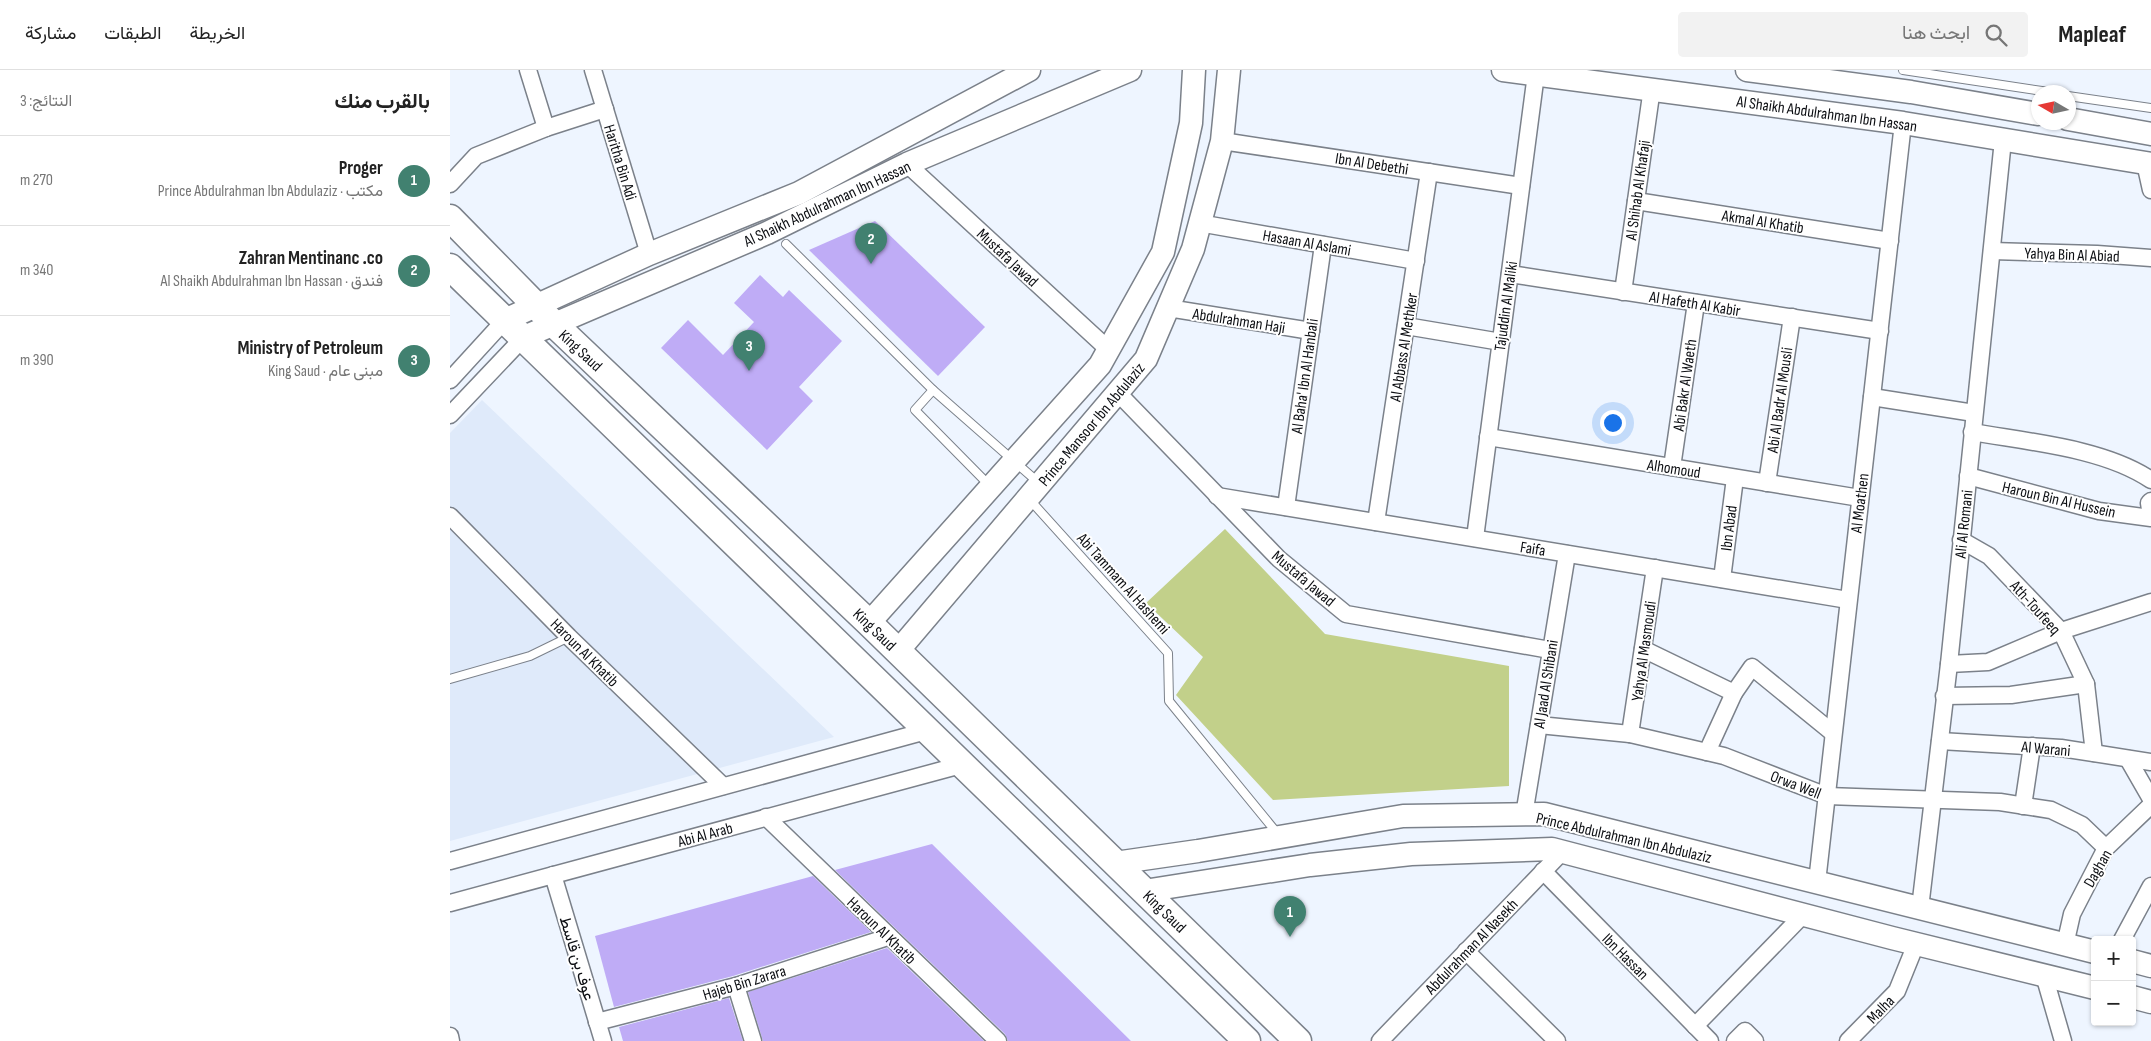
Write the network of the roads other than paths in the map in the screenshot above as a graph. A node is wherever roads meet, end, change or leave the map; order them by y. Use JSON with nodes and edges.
{"nodes":[{"id":1,"x":528,"y":70,"type":"edge"},
{"id":2,"x":593,"y":70,"type":"edge"},
{"id":3,"x":1029,"y":70,"type":"edge"},
{"id":4,"x":1130,"y":70,"type":"edge"},
{"id":5,"x":1194,"y":70,"type":"edge"},
{"id":6,"x":1229,"y":70,"type":"edge"},
{"id":7,"x":1503,"y":70,"type":"edge"},
{"id":8,"x":1747,"y":70,"type":"edge"},
{"id":9,"x":1751,"y":70,"type":"edge"},
{"id":10,"x":1903,"y":70,"type":"edge"},
{"id":11,"x":1536,"y":74,"type":"junction"},
{"id":12,"x":1819,"y":75,"type":"edge"},
{"id":13,"x":1652,"y":88,"type":"junction"},
{"id":14,"x":2031,"y":89,"type":"edge"},
{"id":15,"x":2076,"y":97,"type":"edge"},
{"id":16,"x":1748,"y":102,"type":"junction"},
{"id":17,"x":2151,"y":108,"type":"edge"},
{"id":18,"x":605,"y":109,"type":"junction"},
{"id":19,"x":2031,"y":113,"type":"edge"},
{"id":20,"x":2076,"y":120,"type":"edge"},
{"id":21,"x":1903,"y":124,"type":"junction"},
{"id":22,"x":546,"y":128,"type":"junction"},
{"id":23,"x":2151,"y":134,"type":"edge"},
{"id":24,"x":2003,"y":140,"type":"junction"},
{"id":25,"x":1222,"y":141,"type":"junction"},
{"id":26,"x":907,"y":164,"type":"junction"},
{"id":27,"x":2148,"y":164,"type":"edge"},
{"id":28,"x":1429,"y":172,"type":"junction"},
{"id":29,"x":450,"y":184,"type":"edge"},
{"id":30,"x":1521,"y":186,"type":"junction"},
{"id":31,"x":2151,"y":190,"type":"edge"},
{"id":32,"x":1636,"y":200,"type":"junction"},
{"id":33,"x":450,"y":218,"type":"edge"},
{"id":34,"x":1199,"y":223,"type":"junction"},
{"id":35,"x":1890,"y":240,"type":"junction"},
{"id":36,"x":786,"y":244,"type":"dead end"},
{"id":37,"x":1323,"y":245,"type":"junction"},
{"id":38,"x":1992,"y":251,"type":"junction"},
{"id":39,"x":649,"y":254,"type":"junction"},
{"id":40,"x":2151,"y":258,"type":"edge"},
{"id":41,"x":1416,"y":261,"type":"junction"},
{"id":42,"x":450,"y":267,"type":"edge"},
{"id":43,"x":1510,"y":274,"type":"junction"},
{"id":44,"x":1623,"y":292,"type":"junction"},
{"id":45,"x":1696,"y":303,"type":"junction"},
{"id":46,"x":535,"y":306,"type":"junction"},
{"id":47,"x":1168,"y":308,"type":"junction"},
{"id":48,"x":1792,"y":318,"type":"junction"},
{"id":49,"x":505,"y":320,"type":"junction"},
{"id":50,"x":554,"y":324,"type":"junction"},
{"id":51,"x":1406,"y":326,"type":"junction"},
{"id":52,"x":1311,"y":331,"type":"junction"},
{"id":53,"x":1880,"y":331,"type":"junction"},
{"id":54,"x":524,"y":337,"type":"junction"},
{"id":55,"x":1501,"y":342,"type":"junction"},
{"id":56,"x":1108,"y":350,"type":"junction"},
{"id":57,"x":450,"y":380,"type":"edge"},
{"id":58,"x":933,"y":390,"type":"junction"},
{"id":59,"x":1118,"y":393,"type":"junction"},
{"id":60,"x":1872,"y":397,"type":"junction"},
{"id":61,"x":1974,"y":413,"type":"junction"},
{"id":62,"x":450,"y":415,"type":"edge"},
{"id":63,"x":1972,"y":432,"type":"junction"},
{"id":64,"x":1488,"y":437,"type":"junction"},
{"id":65,"x":1015,"y":461,"type":"junction"},
{"id":66,"x":1672,"y":467,"type":"junction"},
{"id":67,"x":1968,"y":476,"type":"junction"},
{"id":68,"x":1735,"y":478,"type":"junction"},
{"id":69,"x":2151,"y":480,"type":"edge"},
{"id":70,"x":1767,"y":483,"type":"junction"},
{"id":71,"x":991,"y":487,"type":"junction"},
{"id":72,"x":1034,"y":492,"type":"junction"},
{"id":73,"x":1217,"y":496,"type":"junction"},
{"id":74,"x":1860,"y":498,"type":"junction"},
{"id":75,"x":2151,"y":501,"type":"edge"},
{"id":76,"x":1286,"y":507,"type":"junction"},
{"id":77,"x":450,"y":516,"type":"edge"},
{"id":78,"x":2151,"y":517,"type":"edge"},
{"id":79,"x":1376,"y":522,"type":"junction"},
{"id":80,"x":1475,"y":538,"type":"junction"},
{"id":81,"x":1961,"y":540,"type":"junction"},
{"id":82,"x":1567,"y":554,"type":"junction"},
{"id":83,"x":1655,"y":568,"type":"junction"},
{"id":84,"x":1722,"y":579,"type":"junction"},
{"id":85,"x":1848,"y":600,"type":"junction"},
{"id":86,"x":2151,"y":602,"type":"edge"},
{"id":87,"x":869,"y":623,"type":"junction"},
{"id":88,"x":2061,"y":632,"type":"junction"},
{"id":89,"x":569,"y":637,"type":"junction"},
{"id":90,"x":1643,"y":649,"type":"junction"},
{"id":91,"x":1550,"y":650,"type":"junction"},
{"id":92,"x":898,"y":651,"type":"junction"},
{"id":93,"x":1949,"y":664,"type":"junction"},
{"id":94,"x":450,"y":679,"type":"edge"},
{"id":95,"x":2086,"y":684,"type":"junction"},
{"id":96,"x":1734,"y":693,"type":"junction"},
{"id":97,"x":1944,"y":696,"type":"junction"},
{"id":98,"x":1538,"y":725,"type":"junction"},
{"id":99,"x":926,"y":731,"type":"junction"},
{"id":100,"x":1833,"y":733,"type":"junction"},
{"id":101,"x":1630,"y":734,"type":"junction"},
{"id":102,"x":1940,"y":741,"type":"junction"},
{"id":103,"x":2032,"y":746,"type":"junction"},
{"id":104,"x":1707,"y":752,"type":"junction"},
{"id":105,"x":2094,"y":754,"type":"junction"},
{"id":106,"x":2128,"y":759,"type":"junction"},
{"id":107,"x":2151,"y":762,"type":"edge"},
{"id":108,"x":961,"y":765,"type":"junction"},
{"id":109,"x":723,"y":786,"type":"junction"},
{"id":110,"x":1826,"y":796,"type":"junction"},
{"id":111,"x":2151,"y":799,"type":"edge"},
{"id":112,"x":1932,"y":802,"type":"junction"},
{"id":113,"x":2151,"y":805,"type":"edge"},
{"id":114,"x":2024,"y":806,"type":"junction"},
{"id":115,"x":1524,"y":814,"type":"junction"},
{"id":116,"x":766,"y":817,"type":"junction"},
{"id":117,"x":1280,"y":837,"type":"junction"},
{"id":118,"x":2106,"y":848,"type":"junction"},
{"id":119,"x":1198,"y":851,"type":"junction"},
{"id":120,"x":1562,"y":852,"type":"junction"},
{"id":121,"x":1700,"y":854,"type":"junction"},
{"id":122,"x":450,"y":861,"type":"edge"},
{"id":123,"x":1115,"y":862,"type":"junction"},
{"id":124,"x":1543,"y":871,"type":"junction"},
{"id":125,"x":553,"y":875,"type":"junction"},
{"id":126,"x":1206,"y":881,"type":"junction"},
{"id":127,"x":1817,"y":882,"type":"junction"},
{"id":128,"x":1691,"y":885,"type":"junction"},
{"id":129,"x":2151,"y":886,"type":"edge"},
{"id":130,"x":1144,"y":891,"type":"junction"},
{"id":131,"x":450,"y":903,"type":"edge"},
{"id":132,"x":1920,"y":908,"type":"junction"},
{"id":133,"x":1803,"y":915,"type":"junction"},
{"id":134,"x":2124,"y":936,"type":"edge"},
{"id":135,"x":888,"y":937,"type":"junction"},
{"id":136,"x":1916,"y":944,"type":"junction"},
{"id":137,"x":2065,"y":944,"type":"junction"},
{"id":138,"x":1466,"y":951,"type":"junction"},
{"id":139,"x":2091,"y":951,"type":"edge"},
{"id":140,"x":2136,"y":962,"type":"edge"},
{"id":141,"x":2151,"y":966,"type":"edge"},
{"id":142,"x":2044,"y":975,"type":"junction"},
{"id":143,"x":736,"y":986,"type":"junction"},
{"id":144,"x":2091,"y":987,"type":"edge"},
{"id":145,"x":2136,"y":998,"type":"edge"},
{"id":146,"x":2151,"y":1002,"type":"edge"},
{"id":147,"x":597,"y":1022,"type":"junction"},
{"id":148,"x":1695,"y":1026,"type":"junction"},
{"id":149,"x":450,"y":1036,"type":"edge"},
{"id":150,"x":451,"y":1041,"type":"edge"},
{"id":151,"x":603,"y":1041,"type":"edge"},
{"id":152,"x":753,"y":1041,"type":"edge"},
{"id":153,"x":998,"y":1041,"type":"edge"},
{"id":154,"x":1247,"y":1041,"type":"edge"},
{"id":155,"x":1298,"y":1041,"type":"edge"},
{"id":156,"x":1380,"y":1041,"type":"edge"},
{"id":157,"x":1557,"y":1041,"type":"edge"},
{"id":158,"x":1710,"y":1041,"type":"edge"},
{"id":159,"x":1848,"y":1041,"type":"edge"},
{"id":160,"x":2063,"y":1041,"type":"edge"}],
"edges":[{"from":1,"to":22,"type":"street"},
{"from":2,"to":18,"type":"street","name":"Haritha Bin Adi"},
{"from":3,"to":39,"type":"street","name":"Al Shaikh Abdulrahman Ibn Hassan"},
{"from":4,"to":26,"type":"street","name":"Al Shaikh Abdulrahman Ibn Hassan"},
{"from":5,"to":56,"type":"street","name":"Prince Mansoor Ibn Abdulaziz"},
{"from":6,"to":25,"type":"street","name":"Prince Mansoor Ibn Abdulaziz"},
{"from":7,"to":11,"type":"street","name":"Al Shaikh Abdulrahman Ibn Hassan"},
{"from":8,"to":9,"type":"street","name":"Al Shaikh Abdulrahman Ibn Hassan"},
{"from":9,"to":12,"type":"street","name":"Al Shaikh Abdulrahman Ibn Hassan"},
{"from":9,"to":16,"type":"street"},
{"from":10,"to":14,"type":"lane"},
{"from":11,"to":13,"type":"street","name":"Al Shaikh Abdulrahman Ibn Hassan"},
{"from":11,"to":30,"type":"street","name":"Tajuddin Al Maliki"},
{"from":12,"to":19,"type":"street","name":"Al Shaikh Abdulrahman Ibn Hassan"},
{"from":13,"to":16,"type":"street","name":"Al Shaikh Abdulrahman Ibn Hassan"},
{"from":13,"to":32,"type":"street","name":"Al Shihab Al Khafaji"},
{"from":15,"to":17,"type":"lane"},
{"from":16,"to":21,"type":"street","name":"Al Shaikh Abdulrahman Ibn Hassan"},
{"from":18,"to":22,"type":"street"},
{"from":18,"to":39,"type":"street","name":"Haritha Bin Adi"},
{"from":20,"to":23,"type":"street"},
{"from":21,"to":24,"type":"street","name":"Al Shaikh Abdulrahman Ibn Hassan"},
{"from":21,"to":35,"type":"street","name":"Al Moathen"},
{"from":22,"to":29,"type":"street"},
{"from":24,"to":27,"type":"street","name":"Al Shaikh Abdulrahman Ibn Hassan"},
{"from":24,"to":38,"type":"street","name":"Ali Al Romani"},
{"from":25,"to":28,"type":"street","name":"Ibn Al Debethi"},
{"from":25,"to":34,"type":"street","name":"Prince Mansoor Ibn Abdulaziz"},
{"from":26,"to":50,"type":"street","name":"Al Shaikh Abdulrahman Ibn Hassan"},
{"from":26,"to":56,"type":"street","name":"Mustafa Jawad"},
{"from":27,"to":31,"type":"street"},
{"from":28,"to":30,"type":"street","name":"Ibn Al Debethi"},
{"from":28,"to":41,"type":"street","name":"Al Abbass Al Methker"},
{"from":30,"to":43,"type":"street","name":"Tajuddin Al Maliki"},
{"from":32,"to":35,"type":"street","name":"Akmal Al Khatib"},
{"from":32,"to":44,"type":"street","name":"Al Shihab Al Khafaji"},
{"from":33,"to":46,"type":"main road","name":"King Saud"},
{"from":34,"to":37,"type":"street","name":"Hasaan Al Aslami"},
{"from":34,"to":47,"type":"street","name":"Prince Mansoor Ibn Abdulaziz"},
{"from":35,"to":53,"type":"street","name":"Al Moathen"},
{"from":36,"to":58,"type":"lane","name":"Abi Tammam Al Hashemi"},
{"from":37,"to":41,"type":"street","name":"Hasaan Al Aslami"},
{"from":37,"to":52,"type":"street","name":"Al Baha' Ibn Al Hanbali"},
{"from":38,"to":40,"type":"street","name":"Yahya Bin Al Abiad"},
{"from":38,"to":61,"type":"street","name":"Ali Al Romani"},
{"from":39,"to":46,"type":"street","name":"Al Shaikh Abdulrahman Ibn Hassan"},
{"from":41,"to":51,"type":"street","name":"Al Abbass Al Methker"},
{"from":42,"to":49,"type":"main road","name":"King Saud"},
{"from":43,"to":44,"type":"street","name":"Al Hafeth Al Kabir"},
{"from":43,"to":55,"type":"street","name":"Tajuddin Al Maliki"},
{"from":44,"to":45,"type":"street","name":"Al Hafeth Al Kabir"},
{"from":45,"to":48,"type":"street","name":"Al Hafeth Al Kabir"},
{"from":45,"to":66,"type":"street","name":"Abi Bakr Al Waeth"},
{"from":46,"to":49,"type":"street","name":"Al Shaikh Abdulrahman Ibn Hassan"},
{"from":46,"to":50,"type":"main road","name":"King Saud"},
{"from":47,"to":52,"type":"street","name":"Abdulrahman Haji"},
{"from":47,"to":59,"type":"street","name":"Prince Mansoor Ibn Abdulaziz"},
{"from":48,"to":53,"type":"street","name":"Al Hafeth Al Kabir"},
{"from":48,"to":70,"type":"street","name":"Abi Al Badr Al Mousli"},
{"from":49,"to":54,"type":"main road","name":"King Saud"},
{"from":49,"to":57,"type":"street"},
{"from":50,"to":54,"type":"street","name":"Al Shaikh Abdulrahman Ibn Hassan"},
{"from":50,"to":87,"type":"main road","name":"King Saud"},
{"from":51,"to":55,"type":"street"},
{"from":51,"to":79,"type":"street","name":"Al Abbass Al Methker"},
{"from":52,"to":76,"type":"street","name":"Al Baha' Ibn Al Hanbali"},
{"from":53,"to":60,"type":"street","name":"Al Moathen"},
{"from":54,"to":62,"type":"street"},
{"from":54,"to":99,"type":"main road","name":"King Saud"},
{"from":55,"to":64,"type":"street","name":"Tajuddin Al Maliki"},
{"from":56,"to":65,"type":"street","name":"Prince Mansoor Ibn Abdulaziz"},
{"from":58,"to":65,"type":"lane","name":"Abi Tammam Al Hashemi"},
{"from":58,"to":71,"type":"lane"},
{"from":59,"to":72,"type":"street","name":"Prince Mansoor Ibn Abdulaziz"},
{"from":59,"to":73,"type":"street","name":"Mustafa Jawad"},
{"from":60,"to":61,"type":"street"},
{"from":60,"to":74,"type":"street","name":"Al Moathen"},
{"from":61,"to":63,"type":"street","name":"Ali Al Romani"},
{"from":63,"to":67,"type":"street","name":"Ali Al Romani"},
{"from":63,"to":69,"type":"street"},
{"from":64,"to":66,"type":"street","name":"Alhomoud"},
{"from":64,"to":80,"type":"street","name":"Tajuddin Al Maliki"},
{"from":65,"to":71,"type":"street","name":"Prince Mansoor Ibn Abdulaziz"},
{"from":65,"to":72,"type":"lane","name":"Abi Tammam Al Hashemi"},
{"from":66,"to":68,"type":"street","name":"Alhomoud"},
{"from":67,"to":78,"type":"street","name":"Haroun Bin Al Hussein"},
{"from":67,"to":81,"type":"street","name":"Ali Al Romani"},
{"from":68,"to":70,"type":"street","name":"Alhomoud"},
{"from":68,"to":84,"type":"street","name":"Ibn Abad"},
{"from":70,"to":74,"type":"street","name":"Alhomoud"},
{"from":71,"to":87,"type":"street","name":"Prince Mansoor Ibn Abdulaziz"},
{"from":72,"to":92,"type":"street","name":"Prince Mansoor Ibn Abdulaziz"},
{"from":72,"to":117,"type":"lane","name":"Abi Tammam Al Hashemi"},
{"from":73,"to":76,"type":"street","name":"Faifa"},
{"from":73,"to":91,"type":"street","name":"Mustafa Jawad"},
{"from":74,"to":85,"type":"street","name":"Al Moathen"},
{"from":75,"to":78,"type":"street"},
{"from":76,"to":79,"type":"street","name":"Faifa"},
{"from":77,"to":89,"type":"street","name":"Haroun Al Khatib"},
{"from":79,"to":80,"type":"street","name":"Faifa"},
{"from":80,"to":82,"type":"street","name":"Faifa"},
{"from":81,"to":88,"type":"street","name":"Ath-Toufeeq"},
{"from":81,"to":93,"type":"street","name":"Ali Al Romani"},
{"from":82,"to":83,"type":"street","name":"Faifa"},
{"from":82,"to":91,"type":"street","name":"Al Jaad Al Shibani"},
{"from":83,"to":84,"type":"street","name":"Faifa"},
{"from":83,"to":90,"type":"street","name":"Yahya Al Masmoudi"},
{"from":84,"to":85,"type":"street","name":"Faifa"},
{"from":85,"to":100,"type":"street","name":"Al Moathen"},
{"from":86,"to":88,"type":"street"},
{"from":87,"to":92,"type":"main road","name":"King Saud"},
{"from":88,"to":93,"type":"street"},
{"from":88,"to":95,"type":"street","name":"Ath-Toufeeq"},
{"from":89,"to":94,"type":"lane"},
{"from":89,"to":109,"type":"street","name":"Haroun Al Khatib"},
{"from":90,"to":96,"type":"street"},
{"from":90,"to":101,"type":"street","name":"Yahya Al Masmoudi"},
{"from":91,"to":98,"type":"street","name":"Al Jaad Al Shibani"},
{"from":92,"to":123,"type":"main road","name":"King Saud"},
{"from":93,"to":97,"type":"street","name":"Ali Al Romani"},
{"from":95,"to":97,"type":"street"},
{"from":95,"to":105,"type":"street","name":"Ath-Toufeeq"},
{"from":96,"to":100,"type":"street"},
{"from":96,"to":104,"type":"street"},
{"from":97,"to":102,"type":"street","name":"Ali Al Romani"},
{"from":98,"to":101,"type":"street","name":"Orwa Well"},
{"from":98,"to":115,"type":"street","name":"Al Jaad Al Shibani"},
{"from":99,"to":108,"type":"main road","name":"King Saud"},
{"from":99,"to":109,"type":"street"},
{"from":100,"to":110,"type":"street","name":"Al Moathen"},
{"from":101,"to":104,"type":"street","name":"Orwa Well"},
{"from":102,"to":103,"type":"street","name":"Al Warani"},
{"from":102,"to":112,"type":"street","name":"Ali Al Romani"},
{"from":103,"to":105,"type":"street","name":"Al Warani"},
{"from":103,"to":114,"type":"street"},
{"from":104,"to":110,"type":"street","name":"Orwa Well"},
{"from":105,"to":106,"type":"street","name":"Al Warani"},
{"from":106,"to":107,"type":"street","name":"Al Warani"},
{"from":106,"to":111,"type":"street"},
{"from":108,"to":116,"type":"street","name":"Abi Al Arab"},
{"from":108,"to":154,"type":"main road","name":"King Saud"},
{"from":109,"to":122,"type":"street"},
{"from":110,"to":112,"type":"street","name":"Orwa Well"},
{"from":110,"to":127,"type":"street","name":"Al Moathen"},
{"from":112,"to":114,"type":"street","name":"Orwa Well"},
{"from":112,"to":132,"type":"street","name":"Ali Al Romani"},
{"from":113,"to":118,"type":"street","name":"Daghan"},
{"from":114,"to":118,"type":"street","name":"Orwa Well"},
{"from":115,"to":117,"type":"street","name":"Prince Abdulrahman Ibn Abdulaziz"},
{"from":115,"to":121,"type":"street","name":"Prince Abdulrahman Ibn Abdulaziz"},
{"from":116,"to":125,"type":"street","name":"Abi Al Arab"},
{"from":116,"to":135,"type":"street","name":"Haroun Al Khatib"},
{"from":117,"to":119,"type":"street","name":"Prince Abdulrahman Ibn Abdulaziz"},
{"from":118,"to":137,"type":"street","name":"Daghan"},
{"from":119,"to":123,"type":"street","name":"Prince Abdulrahman Ibn Abdulaziz"},
{"from":119,"to":126,"type":"street"},
{"from":120,"to":124,"type":"street","name":"Abdulrahman Al Nasekh"},
{"from":120,"to":126,"type":"street","name":"Prince Abdulrahman Ibn Abdulaziz"},
{"from":120,"to":128,"type":"street","name":"Prince Abdulrahman Ibn Abdulaziz"},
{"from":121,"to":127,"type":"street","name":"Prince Abdulrahman Ibn Abdulaziz"},
{"from":121,"to":128,"type":"street"},
{"from":123,"to":130,"type":"main road","name":"King Saud"},
{"from":124,"to":138,"type":"street","name":"Abdulrahman Al Nasekh"},
{"from":124,"to":148,"type":"street","name":"Ibn Hassan"},
{"from":125,"to":131,"type":"street","name":"Abi Al Arab"},
{"from":125,"to":147,"type":"street","name":"عوف بن قاسط"},
{"from":126,"to":130,"type":"street","name":"Prince Abdulrahman Ibn Abdulaziz"},
{"from":127,"to":132,"type":"street","name":"Prince Abdulrahman Ibn Abdulaziz"},
{"from":128,"to":133,"type":"street","name":"Prince Abdulrahman Ibn Abdulaziz"},
{"from":129,"to":134,"type":"street"},
{"from":130,"to":155,"type":"main road","name":"King Saud"},
{"from":132,"to":137,"type":"street","name":"Prince Abdulrahman Ibn Abdulaziz"},
{"from":133,"to":136,"type":"street","name":"Prince Abdulrahman Ibn Abdulaziz"},
{"from":133,"to":148,"type":"street"},
{"from":135,"to":143,"type":"street","name":"Hajeb Bin Zarara"},
{"from":135,"to":153,"type":"street","name":"Haroun Al Khatib"},
{"from":136,"to":142,"type":"street","name":"Prince Abdulrahman Ibn Abdulaziz"},
{"from":136,"to":159,"type":"street","name":"Malha"},
{"from":137,"to":139,"type":"street","name":"Prince Abdulrahman Ibn Abdulaziz"},
{"from":138,"to":156,"type":"street","name":"Abdulrahman Al Nasekh"},
{"from":138,"to":157,"type":"street"},
{"from":140,"to":141,"type":"street"},
{"from":142,"to":144,"type":"street","name":"Prince Abdulrahman Ibn Abdulaziz"},
{"from":142,"to":160,"type":"street"},
{"from":143,"to":147,"type":"street","name":"Hajeb Bin Zarara"},
{"from":143,"to":152,"type":"street"},
{"from":145,"to":146,"type":"street"},
{"from":147,"to":151,"type":"street","name":"عوف بن قاسط"},
{"from":148,"to":158,"type":"street","name":"Ibn Hassan"},
{"from":149,"to":150,"type":"street"}]}
